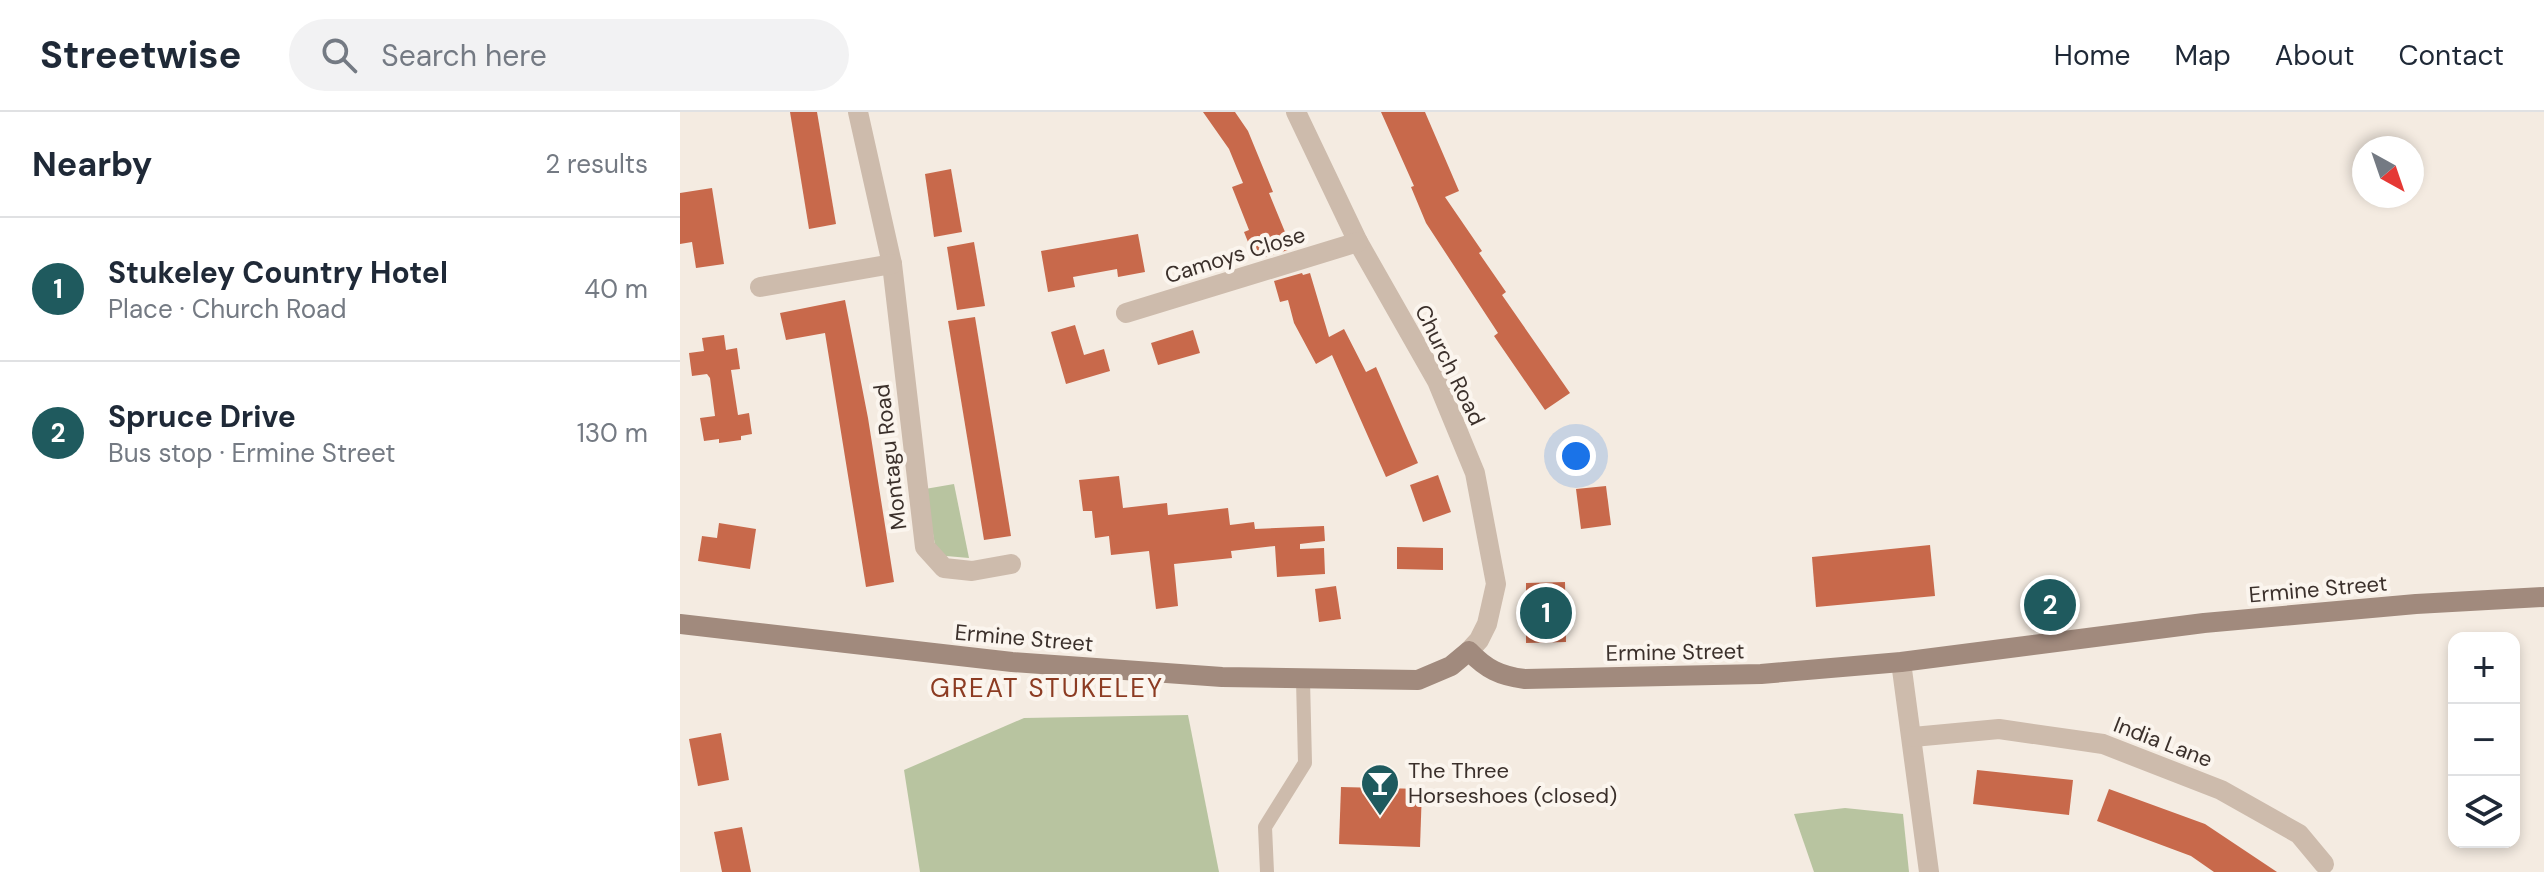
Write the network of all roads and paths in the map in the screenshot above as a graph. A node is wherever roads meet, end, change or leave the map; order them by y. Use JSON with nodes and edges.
{"nodes":[{"id":1,"x":858,"y":112,"type":"edge"},
{"id":2,"x":1296,"y":112,"type":"edge"},
{"id":3,"x":1358,"y":242,"type":"junction"},
{"id":4,"x":892,"y":264,"type":"junction"},
{"id":5,"x":760,"y":287,"type":"dead end"},
{"id":6,"x":1126,"y":313,"type":"dead end"},
{"id":7,"x":1011,"y":564,"type":"dead end"},
{"id":8,"x":2544,"y":597,"type":"edge"},
{"id":9,"x":680,"y":624,"type":"edge"},
{"id":10,"x":1469,"y":651,"type":"junction"},
{"id":11,"x":1901,"y":662,"type":"junction"},
{"id":12,"x":1303,"y":680,"type":"junction"},
{"id":13,"x":1913,"y":737,"type":"junction"},
{"id":14,"x":2324,"y":864,"type":"dead end"},
{"id":15,"x":1267,"y":872,"type":"edge"},
{"id":16,"x":1929,"y":872,"type":"edge"}],
"edges":[{"from":1,"to":4,"type":"street","name":"Montagu Road"},
{"from":2,"to":3,"type":"street","name":"Church Road"},
{"from":3,"to":6,"type":"street","name":"Camoys Close"},
{"from":3,"to":10,"type":"street","name":"Church Road"},
{"from":4,"to":5,"type":"street"},
{"from":4,"to":7,"type":"street","name":"Montagu Road"},
{"from":8,"to":11,"type":"street","name":"Ermine Street"},
{"from":9,"to":12,"type":"street","name":"Ermine Street"},
{"from":10,"to":11,"type":"street","name":"Ermine Street"},
{"from":10,"to":12,"type":"street","name":"Ermine Street"},
{"from":11,"to":13,"type":"street"},
{"from":12,"to":15,"type":"lane"},
{"from":13,"to":14,"type":"street","name":"India Lane"},
{"from":13,"to":16,"type":"street"}]}
